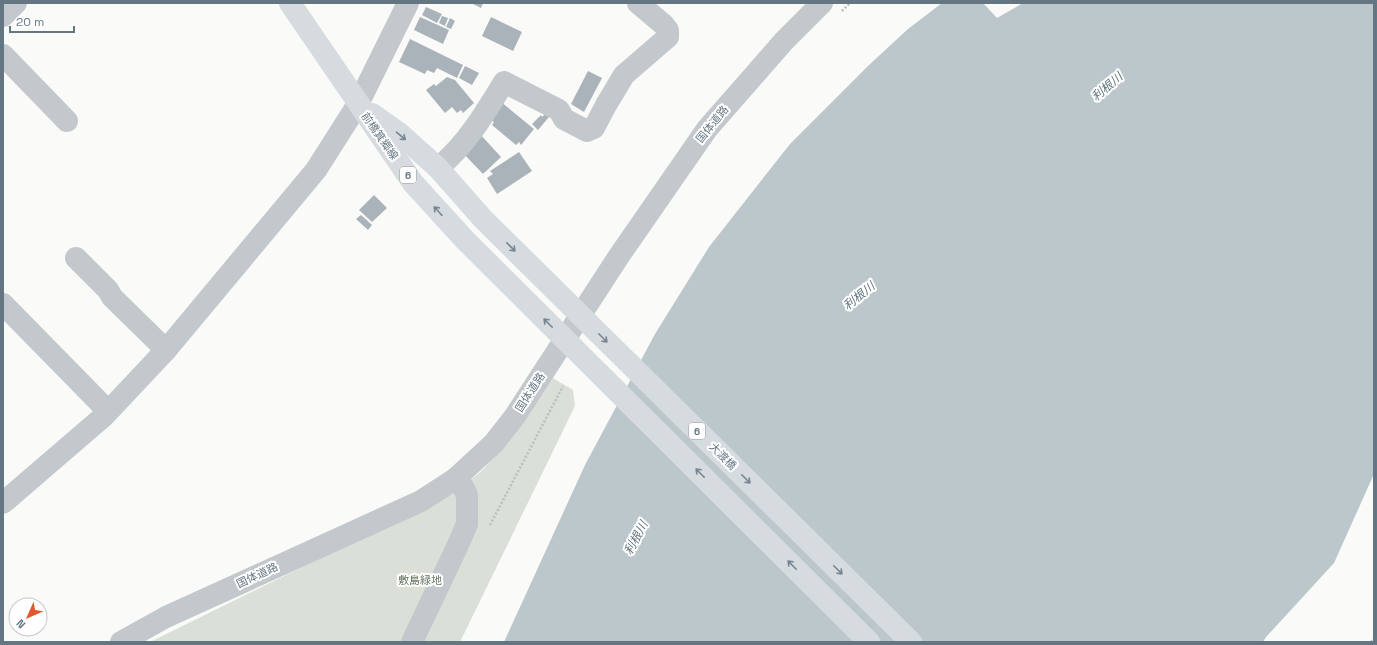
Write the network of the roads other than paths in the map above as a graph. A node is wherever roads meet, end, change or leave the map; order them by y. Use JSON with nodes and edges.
{"nodes":[{"id":1,"x":16,"y":3,"type":"edge"},
{"id":2,"x":290,"y":3,"type":"edge"},
{"id":3,"x":408,"y":3,"type":"edge"},
{"id":4,"x":638,"y":3,"type":"edge"},
{"id":5,"x":831,"y":9,"type":"edge"},
{"id":6,"x":3,"y":16,"type":"edge"},
{"id":7,"x":3,"y":55,"type":"edge"},
{"id":8,"x":358,"y":104,"type":"junction"},
{"id":9,"x":67,"y":121,"type":"dead end"},
{"id":10,"x":438,"y":168,"type":"junction"},
{"id":11,"x":483,"y":219,"type":"joint"},
{"id":12,"x":76,"y":258,"type":"dead end"},
{"id":13,"x":3,"y":304,"type":"edge"},
{"id":14,"x":166,"y":350,"type":"junction"},
{"id":15,"x":108,"y":411,"type":"junction"},
{"id":16,"x":455,"y":479,"type":"junction"},
{"id":17,"x":3,"y":503,"type":"edge"},
{"id":18,"x":121,"y":642,"type":"edge"},
{"id":19,"x":412,"y":642,"type":"edge"},
{"id":20,"x":869,"y":642,"type":"edge"},
{"id":21,"x":911,"y":642,"type":"edge"}],
"edges":[{"from":1,"to":6,"type":"street"},
{"from":2,"to":8,"type":"main road","name":"前橋箕郷線","number":"6"},
{"from":3,"to":8,"type":"street"},
{"from":4,"to":10,"type":"street"},
{"from":5,"to":16,"type":"street","name":"国体道路"},
{"from":7,"to":9,"type":"street"},
{"from":8,"to":10,"type":"main road","name":"前橋箕郷線","number":"6","one_way":true},
{"from":8,"to":14,"type":"street"},
{"from":20,"to":8,"type":"main road","name":"前橋箕郷線","number":"6","one_way":true},
{"from":10,"to":11,"type":"main road","name":"前橋箕郷線","number":"6"},
{"from":11,"to":21,"type":"main road","name":"大渡橋","number":"6","one_way":true},
{"from":12,"to":14,"type":"street"},
{"from":13,"to":15,"type":"street"},
{"from":14,"to":15,"type":"street"},
{"from":15,"to":17,"type":"street"},
{"from":16,"to":18,"type":"street","name":"国体道路"},
{"from":16,"to":19,"type":"street"}]}
